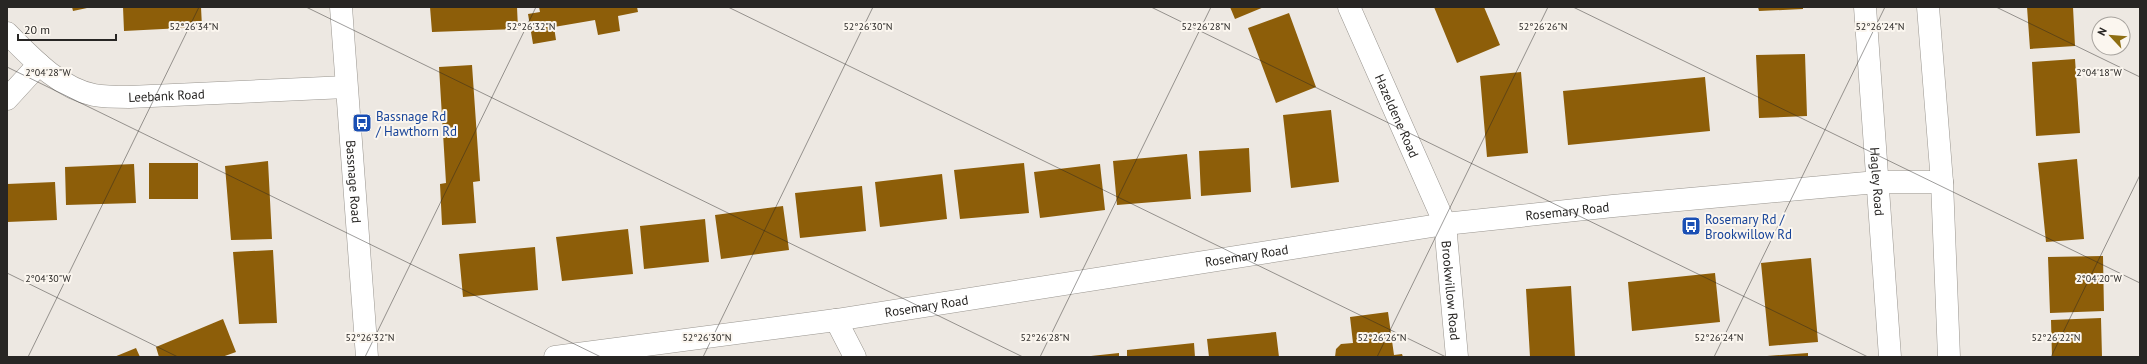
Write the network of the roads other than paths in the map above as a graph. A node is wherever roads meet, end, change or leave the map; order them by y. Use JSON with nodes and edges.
{"nodes":[{"id":1,"x":341,"y":7,"type":"edge"},
{"id":2,"x":1349,"y":7,"type":"edge"},
{"id":3,"x":1865,"y":7,"type":"edge"},
{"id":4,"x":1928,"y":7,"type":"edge"},
{"id":5,"x":7,"y":33,"type":"edge"},
{"id":6,"x":39,"y":64,"type":"junction"},
{"id":7,"x":346,"y":86,"type":"junction"},
{"id":8,"x":7,"y":100,"type":"edge"},
{"id":9,"x":1877,"y":182,"type":"junction"},
{"id":10,"x":1942,"y":182,"type":"junction"},
{"id":11,"x":1445,"y":224,"type":"junction"},
{"id":12,"x":836,"y":320,"type":"junction"},
{"id":13,"x":367,"y":357,"type":"edge"},
{"id":14,"x":555,"y":357,"type":"edge"},
{"id":15,"x":855,"y":357,"type":"edge"},
{"id":16,"x":1457,"y":357,"type":"edge"},
{"id":17,"x":1890,"y":357,"type":"edge"},
{"id":18,"x":1949,"y":357,"type":"edge"}],
"edges":[{"from":1,"to":7,"type":"street","name":"Bassnage Road"},
{"from":2,"to":11,"type":"street","name":"Hazeldene Road"},
{"from":3,"to":9,"type":"street","name":"Hagley Road"},
{"from":4,"to":10,"type":"street"},
{"from":5,"to":6,"type":"street","name":"Leebank Road"},
{"from":6,"to":7,"type":"street","name":"Leebank Road"},
{"from":6,"to":8,"type":"street"},
{"from":7,"to":13,"type":"street","name":"Bassnage Road"},
{"from":9,"to":10,"type":"street","name":"Rosemary Road"},
{"from":9,"to":11,"type":"street","name":"Rosemary Road"},
{"from":9,"to":17,"type":"street","name":"Hagley Road"},
{"from":10,"to":18,"type":"street"},
{"from":11,"to":12,"type":"street","name":"Rosemary Road"},
{"from":11,"to":16,"type":"street","name":"Brookwillow Road"},
{"from":12,"to":14,"type":"street","name":"Rosemary Road"},
{"from":12,"to":15,"type":"street"}]}
